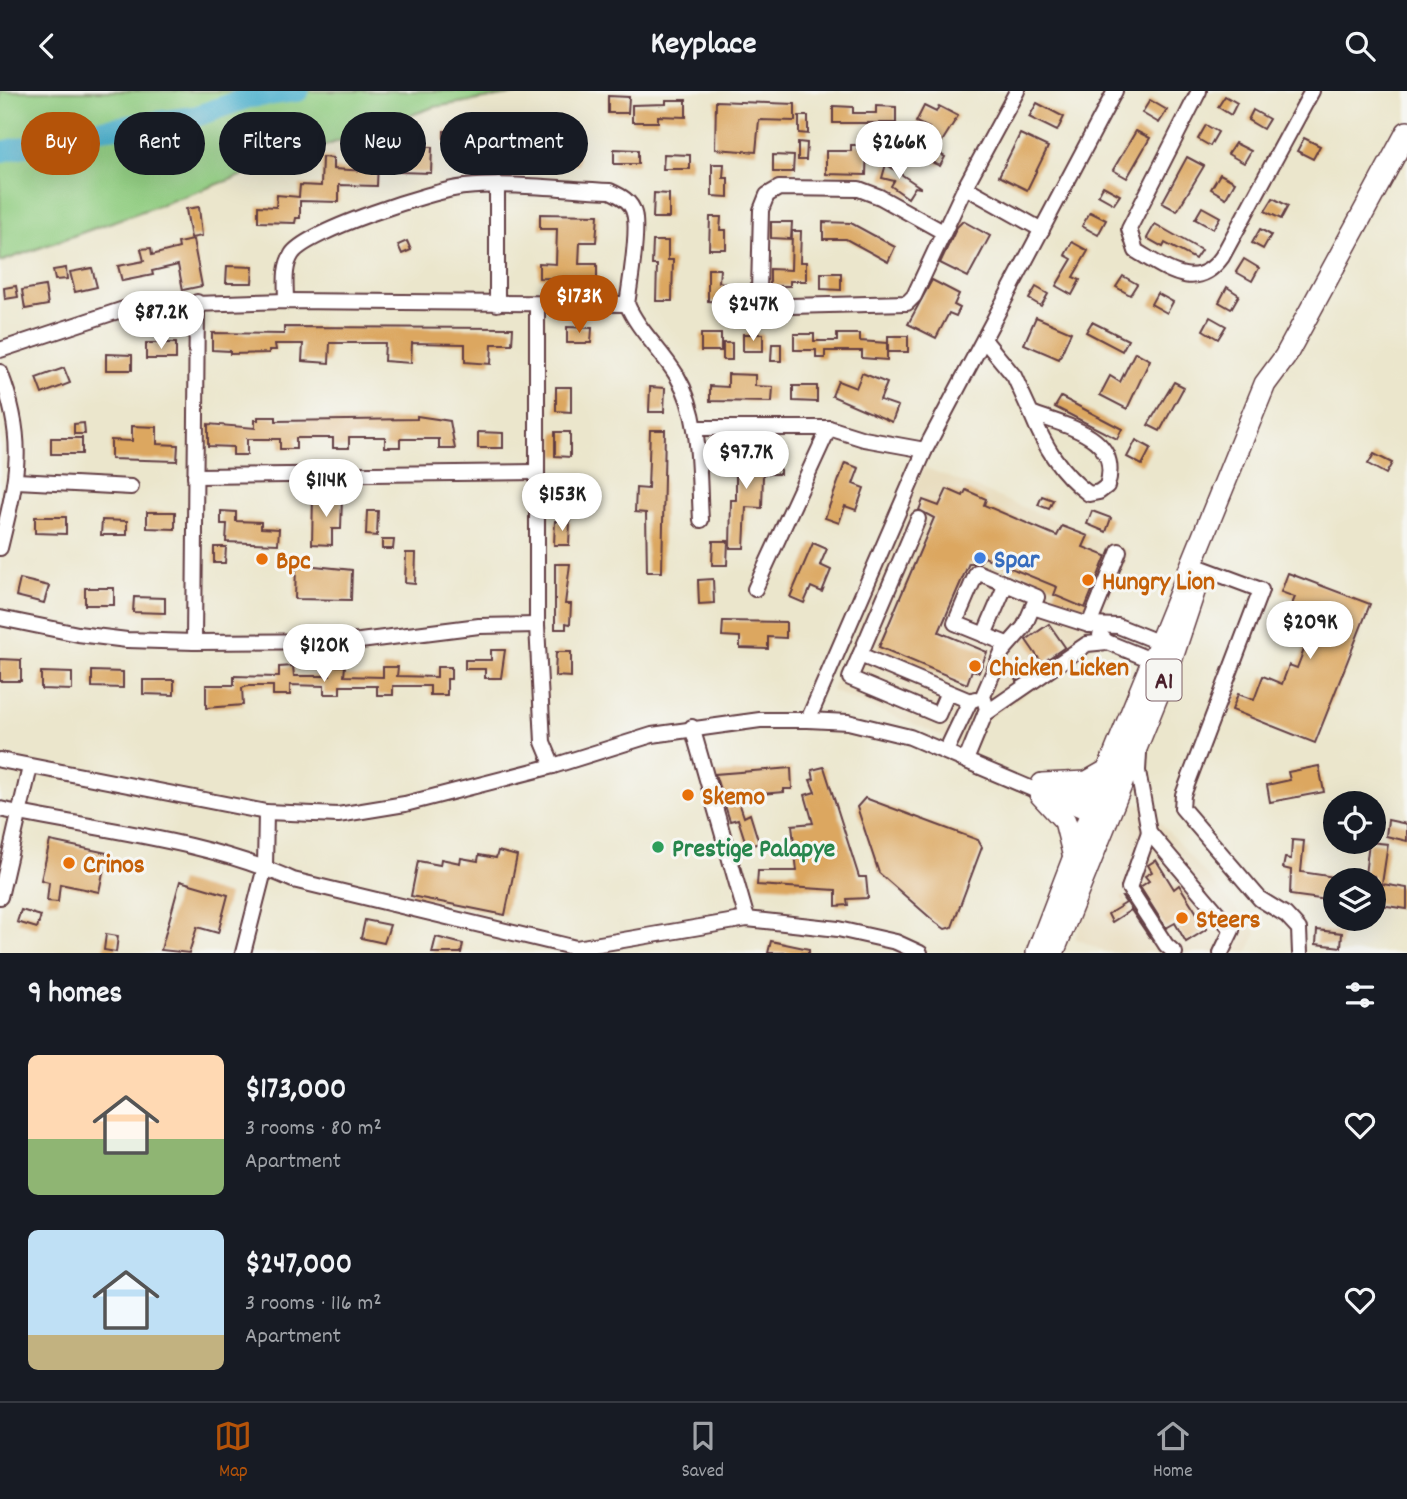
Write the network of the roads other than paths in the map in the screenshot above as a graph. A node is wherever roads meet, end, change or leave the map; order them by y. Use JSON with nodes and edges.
{"nodes":[{"id":1,"x":1115,"y":91,"type":"edge"},
{"id":2,"x":1199,"y":91,"type":"edge"},
{"id":3,"x":1312,"y":91,"type":"edge"},
{"id":4,"x":1014,"y":92,"type":"edge"},
{"id":5,"x":1407,"y":132,"type":"edge"},
{"id":6,"x":497,"y":187,"type":"junction"},
{"id":7,"x":965,"y":187,"type":"junction"},
{"id":8,"x":1042,"y":230,"type":"junction"},
{"id":9,"x":943,"y":232,"type":"junction"},
{"id":10,"x":286,"y":301,"type":"junction"},
{"id":11,"x":197,"y":302,"type":"junction"},
{"id":12,"x":497,"y":304,"type":"junction"},
{"id":13,"x":537,"y":304,"type":"junction"},
{"id":14,"x":627,"y":304,"type":"junction"},
{"id":15,"x":985,"y":341,"type":"junction"},
{"id":16,"x":0,"y":350,"type":"edge"},
{"id":17,"x":0,"y":372,"type":"edge"},
{"id":18,"x":1031,"y":413,"type":"junction"},
{"id":19,"x":695,"y":428,"type":"junction"},
{"id":20,"x":829,"y":428,"type":"junction"},
{"id":21,"x":925,"y":450,"type":"junction"},
{"id":22,"x":536,"y":472,"type":"junction"},
{"id":23,"x":195,"y":476,"type":"junction"},
{"id":24,"x":17,"y":481,"type":"junction"},
{"id":25,"x":131,"y":487,"type":"dead end"},
{"id":26,"x":918,"y":519,"type":"dead end"},
{"id":27,"x":701,"y":520,"type":"dead end"},
{"id":28,"x":0,"y":548,"type":"edge"},
{"id":29,"x":1119,"y":551,"type":"dead end"},
{"id":30,"x":1197,"y":566,"type":"junction"},
{"id":31,"x":1006,"y":584,"type":"junction"},
{"id":32,"x":755,"y":589,"type":"dead end"},
{"id":33,"x":1033,"y":607,"type":"junction"},
{"id":34,"x":0,"y":618,"type":"edge"},
{"id":35,"x":537,"y":625,"type":"junction"},
{"id":36,"x":1089,"y":625,"type":"junction"},
{"id":37,"x":984,"y":635,"type":"junction"},
{"id":38,"x":194,"y":642,"type":"junction"},
{"id":39,"x":1107,"y":642,"type":"junction"},
{"id":40,"x":1007,"y":645,"type":"junction"},
{"id":41,"x":860,"y":655,"type":"junction"},
{"id":42,"x":1164,"y":655,"type":"junction"},
{"id":43,"x":948,"y":692,"type":"junction"},
{"id":44,"x":976,"y":698,"type":"junction"},
{"id":45,"x":985,"y":714,"type":"junction"},
{"id":46,"x":808,"y":720,"type":"junction"},
{"id":47,"x":692,"y":727,"type":"junction"},
{"id":48,"x":1139,"y":737,"type":"junction"},
{"id":49,"x":946,"y":751,"type":"junction"},
{"id":50,"x":0,"y":760,"type":"edge"},
{"id":51,"x":966,"y":760,"type":"junction"},
{"id":52,"x":553,"y":766,"type":"junction"},
{"id":53,"x":30,"y":767,"type":"junction"},
{"id":54,"x":1108,"y":770,"type":"junction"},
{"id":55,"x":1034,"y":787,"type":"junction"},
{"id":56,"x":0,"y":809,"type":"edge"},
{"id":57,"x":1100,"y":811,"type":"junction"},
{"id":58,"x":266,"y":812,"type":"junction"},
{"id":59,"x":20,"y":813,"type":"junction"},
{"id":60,"x":1149,"y":832,"type":"junction"},
{"id":61,"x":1074,"y":857,"type":"junction"},
{"id":62,"x":265,"y":867,"type":"junction"},
{"id":63,"x":0,"y":897,"type":"edge"},
{"id":64,"x":1069,"y":916,"type":"junction"},
{"id":65,"x":747,"y":919,"type":"junction"},
{"id":66,"x":575,"y":950,"type":"edge"},
{"id":67,"x":243,"y":953,"type":"edge"},
{"id":68,"x":920,"y":953,"type":"edge"},
{"id":69,"x":1037,"y":953,"type":"edge"},
{"id":70,"x":1053,"y":953,"type":"edge"},
{"id":71,"x":1066,"y":953,"type":"edge"},
{"id":72,"x":1175,"y":953,"type":"edge"},
{"id":73,"x":1221,"y":953,"type":"edge"},
{"id":74,"x":1300,"y":953,"type":"edge"}],
"edges":[{"from":1,"to":8,"type":"street"},
{"from":2,"to":3,"type":"street"},
{"from":4,"to":7,"type":"street"},
{"from":5,"to":30,"type":"highway","number":"A1"},
{"from":6,"to":10,"type":"street"},
{"from":6,"to":12,"type":"street"},
{"from":6,"to":14,"type":"street"},
{"from":7,"to":8,"type":"street"},
{"from":7,"to":9,"type":"street"},
{"from":8,"to":15,"type":"street"},
{"from":9,"to":9,"type":"street"},
{"from":10,"to":11,"type":"street"},
{"from":10,"to":12,"type":"street"},
{"from":11,"to":16,"type":"street"},
{"from":11,"to":23,"type":"street"},
{"from":12,"to":13,"type":"street"},
{"from":13,"to":14,"type":"street"},
{"from":13,"to":22,"type":"street"},
{"from":14,"to":19,"type":"street"},
{"from":15,"to":18,"type":"street"},
{"from":15,"to":21,"type":"street"},
{"from":17,"to":24,"type":"street"},
{"from":18,"to":18,"type":"street"},
{"from":19,"to":20,"type":"street"},
{"from":19,"to":27,"type":"street"},
{"from":20,"to":21,"type":"street"},
{"from":20,"to":32,"type":"street"},
{"from":21,"to":46,"type":"street"},
{"from":22,"to":23,"type":"street"},
{"from":22,"to":35,"type":"street"},
{"from":23,"to":38,"type":"street"},
{"from":24,"to":25,"type":"street"},
{"from":24,"to":28,"type":"street"},
{"from":26,"to":41,"type":"street"},
{"from":29,"to":36,"type":"street"},
{"from":30,"to":42,"type":"highway","number":"A1"},
{"from":30,"to":74,"type":"street"},
{"from":31,"to":33,"type":"street"},
{"from":31,"to":37,"type":"street"},
{"from":31,"to":37,"type":"street"},
{"from":33,"to":36,"type":"street"},
{"from":33,"to":40,"type":"street"},
{"from":34,"to":38,"type":"street"},
{"from":35,"to":38,"type":"street"},
{"from":35,"to":52,"type":"street"},
{"from":36,"to":39,"type":"street"},
{"from":36,"to":42,"type":"street"},
{"from":37,"to":40,"type":"street"},
{"from":39,"to":42,"type":"street"},
{"from":39,"to":45,"type":"street"},
{"from":40,"to":44,"type":"street"},
{"from":41,"to":43,"type":"street"},
{"from":41,"to":43,"type":"street"},
{"from":42,"to":48,"type":"highway","number":"A1"},
{"from":42,"to":54,"type":"highway","number":"A1"},
{"from":43,"to":44,"type":"street"},
{"from":44,"to":45,"type":"street"},
{"from":44,"to":49,"type":"street"},
{"from":45,"to":51,"type":"street"},
{"from":46,"to":47,"type":"street"},
{"from":46,"to":49,"type":"street"},
{"from":47,"to":52,"type":"street"},
{"from":47,"to":65,"type":"street"},
{"from":48,"to":57,"type":"highway","number":"A1"},
{"from":48,"to":60,"type":"street"},
{"from":49,"to":51,"type":"street"},
{"from":50,"to":53,"type":"street"},
{"from":51,"to":55,"type":"street"},
{"from":52,"to":58,"type":"street"},
{"from":53,"to":58,"type":"street"},
{"from":53,"to":59,"type":"street"},
{"from":54,"to":55,"type":"highway"},
{"from":54,"to":57,"type":"highway","number":"A1"},
{"from":55,"to":57,"type":"street"},
{"from":55,"to":61,"type":"highway"},
{"from":56,"to":59,"type":"street"},
{"from":57,"to":61,"type":"highway","number":"A1"},
{"from":57,"to":64,"type":"highway","number":"A1"},
{"from":58,"to":62,"type":"street"},
{"from":59,"to":62,"type":"street"},
{"from":59,"to":63,"type":"street"},
{"from":60,"to":72,"type":"street"},
{"from":60,"to":73,"type":"street"},
{"from":61,"to":69,"type":"highway","number":"A1"},
{"from":62,"to":66,"type":"street"},
{"from":62,"to":67,"type":"street"},
{"from":64,"to":70,"type":"highway","number":"A1"},
{"from":64,"to":71,"type":"highway"},
{"from":65,"to":66,"type":"street"},
{"from":65,"to":68,"type":"street"}]}
